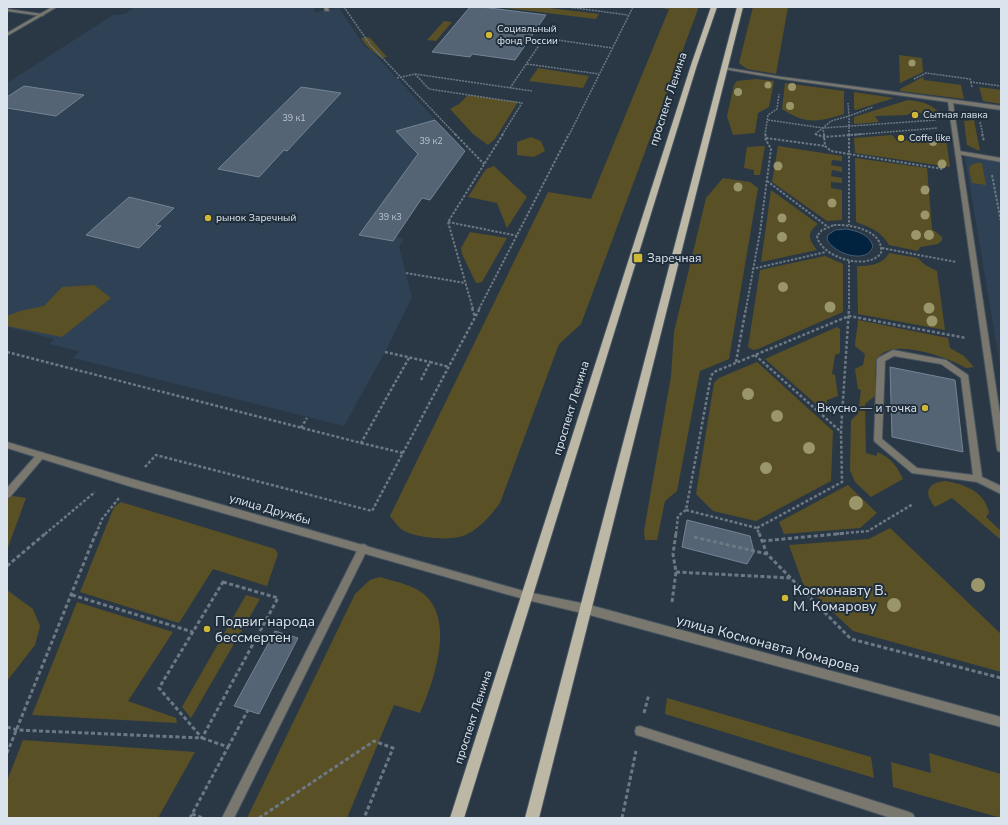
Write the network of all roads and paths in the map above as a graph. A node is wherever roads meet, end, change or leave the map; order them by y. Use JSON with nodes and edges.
{"nodes":[{"id":1,"x":56,"y":7,"type":"edge"},
{"id":2,"x":344,"y":7,"type":"edge"},
{"id":3,"x":568,"y":7,"type":"edge"},
{"id":4,"x":632,"y":7,"type":"edge"},
{"id":5,"x":714,"y":7,"type":"edge"},
{"id":6,"x":740,"y":7,"type":"edge"},
{"id":7,"x":7,"y":10,"type":"edge"},
{"id":8,"x":42,"y":15,"type":"junction"},
{"id":9,"x":628,"y":15,"type":"junction"},
{"id":10,"x":7,"y":35,"type":"edge"},
{"id":11,"x":612,"y":48,"type":"junction"},
{"id":12,"x":527,"y":64,"type":"junction"},
{"id":13,"x":724,"y":68,"type":"junction"},
{"id":14,"x":415,"y":74,"type":"junction"},
{"id":15,"x":599,"y":74,"type":"junction"},
{"id":16,"x":402,"y":77,"type":"junction"},
{"id":17,"x":397,"y":78,"type":"dead end"},
{"id":18,"x":782,"y":78,"type":"junction"},
{"id":19,"x":1001,"y":86,"type":"edge"},
{"id":20,"x":848,"y":87,"type":"junction"},
{"id":21,"x":510,"y":88,"type":"junction"},
{"id":22,"x":532,"y":92,"type":"dead end"},
{"id":23,"x":894,"y":93,"type":"junction"},
{"id":24,"x":950,"y":101,"type":"junction"},
{"id":25,"x":1001,"y":108,"type":"edge"},
{"id":26,"x":849,"y":116,"type":"junction"},
{"id":27,"x":768,"y":120,"type":"junction"},
{"id":28,"x":849,"y":126,"type":"junction"},
{"id":29,"x":824,"y":128,"type":"junction"},
{"id":30,"x":849,"y":136,"type":"junction"},
{"id":31,"x":765,"y":138,"type":"junction"},
{"id":32,"x":824,"y":138,"type":"junction"},
{"id":33,"x":825,"y":146,"type":"junction"},
{"id":34,"x":959,"y":153,"type":"junction"},
{"id":35,"x":849,"y":154,"type":"junction"},
{"id":36,"x":1001,"y":160,"type":"edge"},
{"id":37,"x":484,"y":164,"type":"junction"},
{"id":38,"x":961,"y":172,"type":"junction"},
{"id":39,"x":766,"y":181,"type":"junction"},
{"id":40,"x":448,"y":222,"type":"junction"},
{"id":41,"x":849,"y":225,"type":"junction"},
{"id":42,"x":828,"y":226,"type":"junction"},
{"id":43,"x":518,"y":236,"type":"junction"},
{"id":44,"x":882,"y":248,"type":"junction"},
{"id":45,"x":826,"y":252,"type":"junction"},
{"id":46,"x":849,"y":261,"type":"junction"},
{"id":47,"x":974,"y":265,"type":"junction"},
{"id":48,"x":752,"y":269,"type":"junction"},
{"id":49,"x":406,"y":273,"type":"dead end"},
{"id":50,"x":465,"y":283,"type":"junction"},
{"id":51,"x":849,"y":316,"type":"junction"},
{"id":52,"x":475,"y":318,"type":"junction"},
{"id":53,"x":985,"y":342,"type":"junction"},
{"id":54,"x":7,"y":352,"type":"edge"},
{"id":55,"x":386,"y":352,"type":"dead end"},
{"id":56,"x":755,"y":355,"type":"junction"},
{"id":57,"x":409,"y":358,"type":"junction"},
{"id":58,"x":430,"y":362,"type":"junction"},
{"id":59,"x":735,"y":363,"type":"junction"},
{"id":60,"x":449,"y":367,"type":"junction"},
{"id":61,"x":421,"y":380,"type":"dead end"},
{"id":62,"x":307,"y":418,"type":"dead end"},
{"id":63,"x":301,"y":428,"type":"junction"},
{"id":64,"x":840,"y":431,"type":"junction"},
{"id":65,"x":361,"y":443,"type":"junction"},
{"id":66,"x":7,"y":445,"type":"edge"},
{"id":67,"x":1001,"y":448,"type":"edge"},
{"id":68,"x":403,"y":453,"type":"junction"},
{"id":69,"x":41,"y":455,"type":"junction"},
{"id":70,"x":156,"y":455,"type":"dead end"},
{"id":71,"x":978,"y":479,"type":"junction"},
{"id":72,"x":1001,"y":490,"type":"edge"},
{"id":73,"x":7,"y":494,"type":"edge"},
{"id":74,"x":100,"y":494,"type":"dead end"},
{"id":75,"x":112,"y":498,"type":"dead end"},
{"id":76,"x":118,"y":500,"type":"dead end"},
{"id":77,"x":913,"y":504,"type":"dead end"},
{"id":78,"x":686,"y":510,"type":"junction"},
{"id":79,"x":102,"y":519,"type":"dead end"},
{"id":80,"x":757,"y":528,"type":"junction"},
{"id":81,"x":694,"y":537,"type":"dead end"},
{"id":82,"x":762,"y":541,"type":"junction"},
{"id":83,"x":363,"y":548,"type":"junction"},
{"id":84,"x":767,"y":554,"type":"junction"},
{"id":85,"x":7,"y":566,"type":"edge"},
{"id":86,"x":676,"y":572,"type":"junction"},
{"id":87,"x":791,"y":578,"type":"junction"},
{"id":88,"x":72,"y":595,"type":"junction"},
{"id":89,"x":527,"y":596,"type":"junction"},
{"id":90,"x":672,"y":602,"type":"dead end"},
{"id":91,"x":586,"y":608,"type":"junction"},
{"id":92,"x":193,"y":632,"type":"junction"},
{"id":93,"x":1001,"y":678,"type":"edge"},
{"id":94,"x":649,"y":694,"type":"dead end"},
{"id":95,"x":248,"y":710,"type":"dead end"},
{"id":96,"x":1001,"y":722,"type":"edge"},
{"id":97,"x":7,"y":727,"type":"edge"},
{"id":98,"x":17,"y":730,"type":"junction"},
{"id":99,"x":640,"y":731,"type":"junction"},
{"id":100,"x":202,"y":738,"type":"junction"},
{"id":101,"x":228,"y":747,"type":"junction"},
{"id":102,"x":8,"y":750,"type":"edge"},
{"id":103,"x":191,"y":816,"type":"edge"},
{"id":104,"x":203,"y":818,"type":"edge"},
{"id":105,"x":228,"y":818,"type":"edge"},
{"id":106,"x":259,"y":818,"type":"edge"},
{"id":107,"x":364,"y":818,"type":"edge"},
{"id":108,"x":457,"y":818,"type":"edge"},
{"id":109,"x":532,"y":818,"type":"edge"},
{"id":110,"x":622,"y":818,"type":"edge"},
{"id":111,"x":909,"y":818,"type":"edge"}],
"edges":[{"from":1,"to":8,"type":"street"},
{"from":2,"to":16,"type":"path"},
{"from":3,"to":9,"type":"path"},
{"from":4,"to":9,"type":"path"},
{"from":5,"to":89,"type":"main road","name":"проспект Ленина"},
{"from":6,"to":13,"type":"main road"},
{"from":7,"to":8,"type":"street"},
{"from":8,"to":10,"type":"street"},
{"from":9,"to":11,"type":"path"},
{"from":11,"to":12,"type":"path"},
{"from":11,"to":15,"type":"path"},
{"from":12,"to":15,"type":"path"},
{"from":12,"to":21,"type":"path"},
{"from":13,"to":18,"type":"street"},
{"from":13,"to":91,"type":"main road"},
{"from":14,"to":16,"type":"path"},
{"from":14,"to":21,"type":"path"},
{"from":14,"to":37,"type":"path"},
{"from":15,"to":43,"type":"path"},
{"from":16,"to":17,"type":"path"},
{"from":16,"to":37,"type":"path"},
{"from":18,"to":20,"type":"street"},
{"from":18,"to":27,"type":"path"},
{"from":19,"to":23,"type":"path"},
{"from":20,"to":23,"type":"street"},
{"from":20,"to":26,"type":"path"},
{"from":21,"to":22,"type":"path"},
{"from":23,"to":24,"type":"street"},
{"from":24,"to":25,"type":"street"},
{"from":24,"to":34,"type":"street"},
{"from":26,"to":28,"type":"path"},
{"from":26,"to":29,"type":"path"},
{"from":27,"to":29,"type":"path"},
{"from":27,"to":31,"type":"path"},
{"from":28,"to":29,"type":"path"},
{"from":28,"to":30,"type":"path"},
{"from":28,"to":30,"type":"path"},
{"from":29,"to":32,"type":"path"},
{"from":29,"to":32,"type":"path"},
{"from":30,"to":32,"type":"path"},
{"from":30,"to":35,"type":"path"},
{"from":31,"to":33,"type":"path"},
{"from":31,"to":39,"type":"path"},
{"from":32,"to":33,"type":"path"},
{"from":33,"to":35,"type":"path"},
{"from":34,"to":36,"type":"street"},
{"from":34,"to":38,"type":"street"},
{"from":35,"to":38,"type":"path"},
{"from":35,"to":41,"type":"path"},
{"from":37,"to":40,"type":"path"},
{"from":38,"to":47,"type":"street"},
{"from":39,"to":42,"type":"path"},
{"from":39,"to":48,"type":"path"},
{"from":40,"to":43,"type":"path"},
{"from":40,"to":50,"type":"path"},
{"from":41,"to":42,"type":"path"},
{"from":41,"to":44,"type":"path"},
{"from":42,"to":45,"type":"path"},
{"from":43,"to":52,"type":"path"},
{"from":44,"to":46,"type":"path"},
{"from":44,"to":47,"type":"path"},
{"from":45,"to":46,"type":"path"},
{"from":45,"to":48,"type":"path"},
{"from":46,"to":51,"type":"path"},
{"from":47,"to":53,"type":"street"},
{"from":48,"to":59,"type":"path"},
{"from":49,"to":50,"type":"path"},
{"from":50,"to":52,"type":"path"},
{"from":51,"to":53,"type":"path"},
{"from":51,"to":56,"type":"path"},
{"from":51,"to":64,"type":"path"},
{"from":52,"to":60,"type":"path"},
{"from":53,"to":67,"type":"street"},
{"from":54,"to":63,"type":"path"},
{"from":55,"to":57,"type":"path"},
{"from":56,"to":59,"type":"path"},
{"from":56,"to":64,"type":"path"},
{"from":57,"to":58,"type":"path"},
{"from":57,"to":65,"type":"path"},
{"from":58,"to":60,"type":"path"},
{"from":58,"to":61,"type":"path"},
{"from":59,"to":78,"type":"path"},
{"from":60,"to":68,"type":"path"},
{"from":62,"to":63,"type":"path"},
{"from":63,"to":65,"type":"path"},
{"from":64,"to":80,"type":"path"},
{"from":65,"to":68,"type":"path"},
{"from":66,"to":69,"type":"street","name":"улица Дружбы"},
{"from":68,"to":70,"type":"path"},
{"from":69,"to":73,"type":"street"},
{"from":69,"to":83,"type":"street","name":"улица Дружбы"},
{"from":71,"to":71,"type":"street"},
{"from":71,"to":72,"type":"street"},
{"from":74,"to":85,"type":"path"},
{"from":75,"to":76,"type":"path"},
{"from":77,"to":82,"type":"path"},
{"from":78,"to":80,"type":"path"},
{"from":78,"to":86,"type":"path"},
{"from":79,"to":88,"type":"path"},
{"from":80,"to":82,"type":"path"},
{"from":81,"to":84,"type":"path"},
{"from":82,"to":84,"type":"path"},
{"from":83,"to":89,"type":"street","name":"улица Дружбы"},
{"from":83,"to":105,"type":"street"},
{"from":84,"to":87,"type":"path"},
{"from":86,"to":87,"type":"path"},
{"from":86,"to":90,"type":"path"},
{"from":87,"to":93,"type":"path"},
{"from":88,"to":92,"type":"path"},
{"from":88,"to":98,"type":"path"},
{"from":89,"to":91,"type":"street","name":"улица Космонавта Комарова"},
{"from":89,"to":108,"type":"main road","name":"проспект Ленина"},
{"from":91,"to":96,"type":"street","name":"улица Космонавта Комарова"},
{"from":91,"to":109,"type":"main road"},
{"from":92,"to":100,"type":"path"},
{"from":92,"to":100,"type":"path"},
{"from":94,"to":99,"type":"path"},
{"from":95,"to":101,"type":"path"},
{"from":97,"to":98,"type":"path"},
{"from":98,"to":100,"type":"path"},
{"from":98,"to":102,"type":"path"},
{"from":99,"to":110,"type":"path"},
{"from":99,"to":111,"type":"street"},
{"from":100,"to":101,"type":"path"},
{"from":101,"to":103,"type":"path"},
{"from":103,"to":104,"type":"path"},
{"from":106,"to":107,"type":"path"}]}
